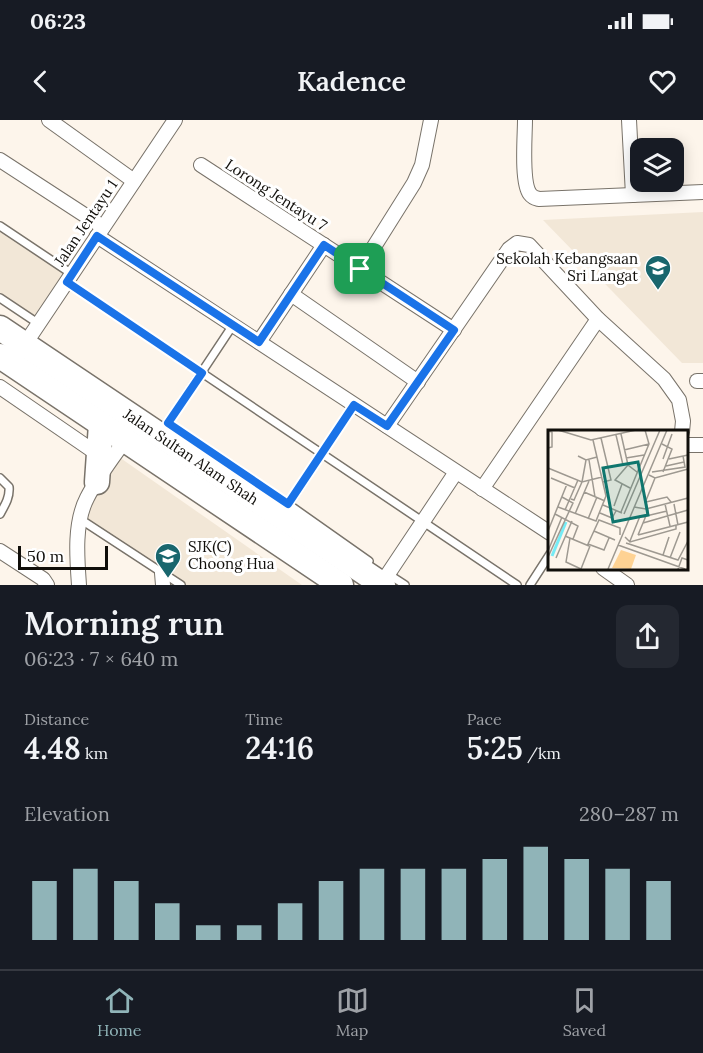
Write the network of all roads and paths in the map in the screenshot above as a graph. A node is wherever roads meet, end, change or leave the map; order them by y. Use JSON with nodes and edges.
{"nodes":[{"id":1,"x":49,"y":120,"type":"edge"},
{"id":2,"x":175,"y":120,"type":"edge"},
{"id":3,"x":431,"y":120,"type":"edge"},
{"id":4,"x":525,"y":120,"type":"edge"},
{"id":5,"x":629,"y":120,"type":"edge"},
{"id":6,"x":0,"y":160,"type":"edge"},
{"id":7,"x":201,"y":165,"type":"dead end"},
{"id":8,"x":134,"y":181,"type":"junction"},
{"id":9,"x":703,"y":192,"type":"edge"},
{"id":10,"x":633,"y":195,"type":"junction"},
{"id":11,"x":0,"y":226,"type":"edge"},
{"id":12,"x":100,"y":232,"type":"junction"},
{"id":13,"x":324,"y":245,"type":"junction"},
{"id":14,"x":360,"y":269,"type":"junction"},
{"id":15,"x":69,"y":278,"type":"junction"},
{"id":16,"x":291,"y":294,"type":"junction"},
{"id":17,"x":0,"y":298,"type":"edge"},
{"id":18,"x":598,"y":319,"type":"junction"},
{"id":19,"x":39,"y":324,"type":"junction"},
{"id":20,"x":233,"y":325,"type":"junction"},
{"id":21,"x":0,"y":328,"type":"edge"},
{"id":22,"x":454,"y":330,"type":"junction"},
{"id":23,"x":259,"y":342,"type":"junction"},
{"id":24,"x":12,"y":355,"type":"edge"},
{"id":25,"x":202,"y":373,"type":"junction"},
{"id":26,"x":418,"y":382,"type":"junction"},
{"id":27,"x":0,"y":387,"type":"edge"},
{"id":28,"x":354,"y":405,"type":"junction"},
{"id":29,"x":101,"y":424,"type":"junction"},
{"id":30,"x":387,"y":426,"type":"junction"},
{"id":31,"x":164,"y":429,"type":"junction"},
{"id":32,"x":682,"y":430,"type":"edge"},
{"id":33,"x":132,"y":431,"type":"junction"},
{"id":34,"x":322,"y":454,"type":"junction"},
{"id":35,"x":99,"y":455,"type":"junction"},
{"id":36,"x":456,"y":472,"type":"junction"},
{"id":37,"x":0,"y":478,"type":"edge"},
{"id":38,"x":97,"y":482,"type":"junction"},
{"id":39,"x":482,"y":489,"type":"junction"},
{"id":40,"x":0,"y":514,"type":"edge"},
{"id":41,"x":278,"y":518,"type":"junction"},
{"id":42,"x":80,"y":519,"type":"junction"},
{"id":43,"x":423,"y":522,"type":"junction"},
{"id":44,"x":548,"y":533,"type":"edge"},
{"id":45,"x":0,"y":551,"type":"edge"},
{"id":46,"x":548,"y":557,"type":"edge"},
{"id":47,"x":606,"y":570,"type":"edge"},
{"id":48,"x":385,"y":579,"type":"edge"},
{"id":49,"x":160,"y":581,"type":"edge"},
{"id":50,"x":47,"y":585,"type":"edge"},
{"id":51,"x":79,"y":585,"type":"edge"},
{"id":52,"x":181,"y":585,"type":"edge"},
{"id":53,"x":341,"y":585,"type":"edge"},
{"id":54,"x":405,"y":585,"type":"edge"},
{"id":55,"x":517,"y":585,"type":"edge"},
{"id":56,"x":530,"y":585,"type":"edge"},
{"id":57,"x":627,"y":585,"type":"edge"}],
"edges":[{"from":1,"to":8,"type":"street"},
{"from":2,"to":8,"type":"street","name":"Jalan Jentayu 1"},
{"from":3,"to":14,"type":"street"},
{"from":4,"to":10,"type":"street"},
{"from":5,"to":10,"type":"street"},
{"from":6,"to":12,"type":"street"},
{"from":7,"to":13,"type":"street","name":"Lorong Jentayu 7"},
{"from":8,"to":12,"type":"street","name":"Jalan Jentayu 1"},
{"from":9,"to":10,"type":"street"},
{"from":11,"to":15,"type":"lane"},
{"from":12,"to":15,"type":"street","name":"Jalan Jentayu 1"},
{"from":12,"to":20,"type":"street"},
{"from":13,"to":14,"type":"street","name":"Lorong Jentayu 7"},
{"from":13,"to":16,"type":"street"},
{"from":14,"to":22,"type":"street","name":"Lorong Jentayu 7"},
{"from":15,"to":19,"type":"street","name":"Jalan Jentayu 1"},
{"from":15,"to":25,"type":"lane"},
{"from":16,"to":23,"type":"street"},
{"from":16,"to":26,"type":"street"},
{"from":17,"to":19,"type":"lane"},
{"from":18,"to":22,"type":"street"},
{"from":18,"to":32,"type":"street"},
{"from":18,"to":39,"type":"street"},
{"from":19,"to":24,"type":"street","name":"Jalan Jentayu 1"},
{"from":20,"to":23,"type":"street"},
{"from":20,"to":25,"type":"lane"},
{"from":21,"to":24,"type":"highway","name":"Jalan Sultan Alam Shah"},
{"from":22,"to":26,"type":"street"},
{"from":23,"to":28,"type":"street"},
{"from":24,"to":29,"type":"highway","name":"Jalan Sultan Alam Shah"},
{"from":24,"to":33,"type":"highway","name":"Jalan Sultan Alam Shah"},
{"from":25,"to":31,"type":"lane"},
{"from":25,"to":34,"type":"lane"},
{"from":26,"to":30,"type":"street"},
{"from":27,"to":35,"type":"street"},
{"from":28,"to":30,"type":"street"},
{"from":28,"to":34,"type":"lane"},
{"from":29,"to":33,"type":"highway","name":"Jalan Sultan Alam Shah"},
{"from":29,"to":35,"type":"highway"},
{"from":30,"to":36,"type":"street"},
{"from":31,"to":33,"type":"highway","name":"Jalan Sultan Alam Shah"},
{"from":31,"to":41,"type":"highway","name":"Jalan Sultan Alam Shah"},
{"from":33,"to":38,"type":"street"},
{"from":33,"to":41,"type":"highway","name":"Jalan Sultan Alam Shah"},
{"from":34,"to":41,"type":"lane"},
{"from":34,"to":43,"type":"lane"},
{"from":35,"to":38,"type":"highway"},
{"from":36,"to":39,"type":"street"},
{"from":36,"to":43,"type":"street"},
{"from":37,"to":40,"type":"lane"},
{"from":38,"to":42,"type":"street"},
{"from":39,"to":44,"type":"street"},
{"from":41,"to":48,"type":"highway","name":"Jalan Sultan Alam Shah"},
{"from":41,"to":53,"type":"highway","name":"Jalan Sultan Alam Shah"},
{"from":42,"to":49,"type":"lane"},
{"from":42,"to":51,"type":"street"},
{"from":43,"to":48,"type":"street"},
{"from":43,"to":55,"type":"lane"},
{"from":45,"to":50,"type":"street"},
{"from":46,"to":56,"type":"lane"},
{"from":47,"to":57,"type":"street"},
{"from":48,"to":54,"type":"lane"},
{"from":49,"to":52,"type":"lane"}]}
